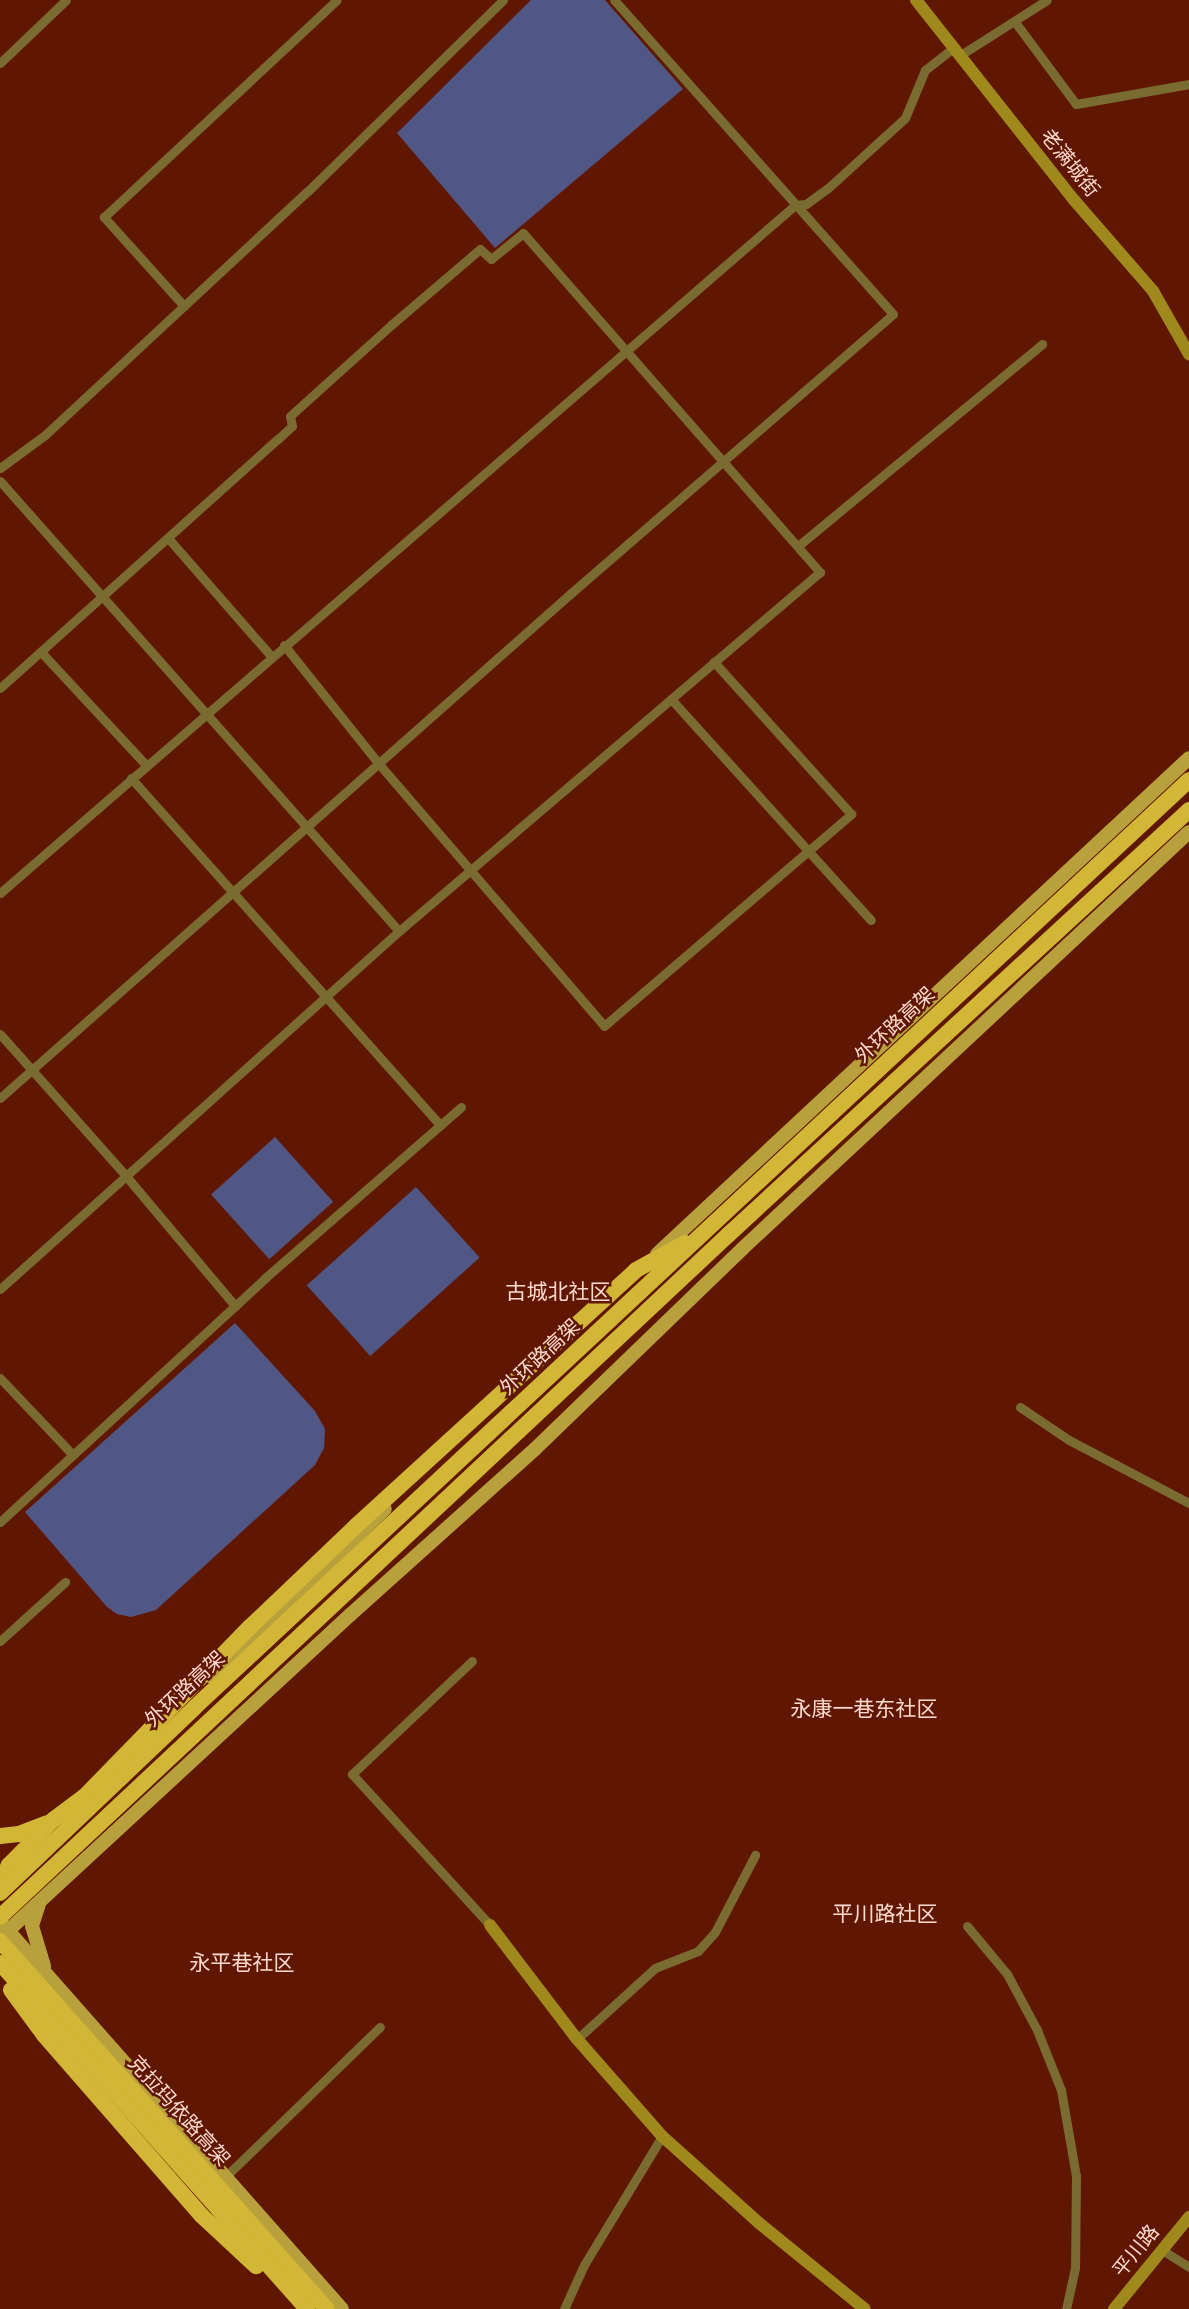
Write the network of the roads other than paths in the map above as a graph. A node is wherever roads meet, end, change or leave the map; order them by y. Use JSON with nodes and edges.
{"nodes":[{"id":1,"x":66,"y":0,"type":"edge"},
{"id":2,"x":337,"y":0,"type":"edge"},
{"id":3,"x":503,"y":0,"type":"edge"},
{"id":4,"x":614,"y":0,"type":"edge"},
{"id":5,"x":916,"y":0,"type":"edge"},
{"id":6,"x":1047,"y":0,"type":"edge"},
{"id":7,"x":1015,"y":22,"type":"junction"},
{"id":8,"x":956,"y":52,"type":"junction"},
{"id":9,"x":0,"y":63,"type":"edge"},
{"id":10,"x":1189,"y":84,"type":"edge"},
{"id":11,"x":795,"y":205,"type":"junction"},
{"id":12,"x":184,"y":306,"type":"junction"},
{"id":13,"x":1041,"y":344,"type":"dead end"},
{"id":14,"x":626,"y":349,"type":"junction"},
{"id":15,"x":1189,"y":354,"type":"edge"},
{"id":16,"x":722,"y":461,"type":"junction"},
{"id":17,"x":0,"y":468,"type":"edge"},
{"id":18,"x":0,"y":481,"type":"edge"},
{"id":19,"x":168,"y":538,"type":"junction"},
{"id":20,"x":798,"y":546,"type":"junction"},
{"id":21,"x":103,"y":597,"type":"junction"},
{"id":22,"x":284,"y":645,"type":"junction"},
{"id":23,"x":41,"y":652,"type":"junction"},
{"id":24,"x":271,"y":656,"type":"junction"},
{"id":25,"x":714,"y":662,"type":"junction"},
{"id":26,"x":0,"y":688,"type":"edge"},
{"id":27,"x":671,"y":699,"type":"junction"},
{"id":28,"x":205,"y":713,"type":"junction"},
{"id":29,"x":1189,"y":758,"type":"edge"},
{"id":30,"x":379,"y":764,"type":"junction"},
{"id":31,"x":146,"y":765,"type":"junction"},
{"id":32,"x":131,"y":778,"type":"junction"},
{"id":33,"x":1189,"y":780,"type":"edge"},
{"id":34,"x":1187,"y":818,"type":"edge"},
{"id":35,"x":307,"y":827,"type":"junction"},
{"id":36,"x":807,"y":852,"type":"junction"},
{"id":37,"x":471,"y":871,"type":"junction"},
{"id":38,"x":232,"y":892,"type":"junction"},
{"id":39,"x":0,"y":893,"type":"edge"},
{"id":40,"x":872,"y":920,"type":"dead end"},
{"id":41,"x":399,"y":931,"type":"junction"},
{"id":42,"x":325,"y":996,"type":"junction"},
{"id":43,"x":0,"y":1034,"type":"edge"},
{"id":44,"x":32,"y":1070,"type":"junction"},
{"id":45,"x":0,"y":1098,"type":"edge"},
{"id":46,"x":461,"y":1107,"type":"dead end"},
{"id":47,"x":440,"y":1125,"type":"junction"},
{"id":48,"x":126,"y":1176,"type":"junction"},
{"id":49,"x":708,"y":1230,"type":"junction"},
{"id":50,"x":0,"y":1289,"type":"edge"},
{"id":51,"x":235,"y":1306,"type":"junction"},
{"id":52,"x":0,"y":1378,"type":"edge"},
{"id":53,"x":1020,"y":1407,"type":"dead end"},
{"id":54,"x":73,"y":1455,"type":"junction"},
{"id":55,"x":1189,"y":1503,"type":"edge"},
{"id":56,"x":0,"y":1522,"type":"edge"},
{"id":57,"x":64,"y":1582,"type":"dead end"},
{"id":58,"x":0,"y":1641,"type":"edge"},
{"id":59,"x":472,"y":1661,"type":"dead end"},
{"id":60,"x":53,"y":1820,"type":"junction"},
{"id":61,"x":0,"y":1836,"type":"edge"},
{"id":62,"x":27,"y":1853,"type":"junction"},
{"id":63,"x":755,"y":1855,"type":"dead end"},
{"id":64,"x":0,"y":1861,"type":"edge"},
{"id":65,"x":0,"y":1881,"type":"edge"},
{"id":66,"x":0,"y":1893,"type":"edge"},
{"id":67,"x":40,"y":1902,"type":"junction"},
{"id":68,"x":490,"y":1925,"type":"joint"},
{"id":69,"x":968,"y":1926,"type":"dead end"},
{"id":70,"x":2,"y":1929,"type":"edge"},
{"id":71,"x":0,"y":1965,"type":"edge"},
{"id":72,"x":48,"y":1976,"type":"junction"},
{"id":73,"x":5,"y":1979,"type":"edge"},
{"id":74,"x":380,"y":2027,"type":"dead end"},
{"id":75,"x":577,"y":2038,"type":"junction"},
{"id":76,"x":662,"y":2136,"type":"junction"},
{"id":77,"x":225,"y":2178,"type":"junction"},
{"id":78,"x":1189,"y":2217,"type":"edge"},
{"id":79,"x":1162,"y":2250,"type":"junction"},
{"id":80,"x":1189,"y":2267,"type":"edge"},
{"id":81,"x":303,"y":2309,"type":"edge"},
{"id":82,"x":327,"y":2309,"type":"edge"},
{"id":83,"x":342,"y":2309,"type":"edge"},
{"id":84,"x":564,"y":2309,"type":"edge"},
{"id":85,"x":866,"y":2309,"type":"edge"},
{"id":86,"x":1066,"y":2309,"type":"edge"},
{"id":87,"x":1114,"y":2309,"type":"edge"}],
"edges":[{"from":1,"to":9,"type":"street"},
{"from":2,"to":12,"type":"street"},
{"from":3,"to":12,"type":"street"},
{"from":4,"to":11,"type":"street"},
{"from":5,"to":8,"type":"street","name":"老满城街"},
{"from":6,"to":7,"type":"street"},
{"from":7,"to":8,"type":"street"},
{"from":7,"to":10,"type":"street"},
{"from":8,"to":11,"type":"street"},
{"from":8,"to":15,"type":"street","name":"老满城街"},
{"from":11,"to":14,"type":"street"},
{"from":11,"to":16,"type":"street"},
{"from":12,"to":17,"type":"street"},
{"from":13,"to":20,"type":"street"},
{"from":14,"to":16,"type":"street"},
{"from":14,"to":19,"type":"street"},
{"from":14,"to":22,"type":"street"},
{"from":16,"to":20,"type":"street"},
{"from":16,"to":30,"type":"street"},
{"from":18,"to":21,"type":"street"},
{"from":19,"to":21,"type":"street"},
{"from":19,"to":24,"type":"street"},
{"from":20,"to":25,"type":"street"},
{"from":21,"to":23,"type":"street"},
{"from":21,"to":28,"type":"street"},
{"from":22,"to":24,"type":"street"},
{"from":22,"to":30,"type":"street"},
{"from":23,"to":26,"type":"street"},
{"from":23,"to":31,"type":"street"},
{"from":24,"to":28,"type":"street"},
{"from":25,"to":27,"type":"street"},
{"from":25,"to":36,"type":"street"},
{"from":27,"to":36,"type":"street"},
{"from":27,"to":37,"type":"street"},
{"from":28,"to":31,"type":"street"},
{"from":28,"to":35,"type":"street"},
{"from":29,"to":62,"type":"main road"},
{"from":30,"to":35,"type":"street"},
{"from":30,"to":37,"type":"street"},
{"from":31,"to":32,"type":"street"},
{"from":32,"to":38,"type":"street"},
{"from":32,"to":39,"type":"street"},
{"from":33,"to":49,"type":"highway","name":"外环路高架"},
{"from":34,"to":67,"type":"main road"},
{"from":34,"to":70,"type":"highway","name":"外环路高架"},
{"from":35,"to":38,"type":"street"},
{"from":35,"to":41,"type":"street"},
{"from":36,"to":37,"type":"street"},
{"from":36,"to":40,"type":"street"},
{"from":37,"to":41,"type":"street"},
{"from":38,"to":42,"type":"street"},
{"from":38,"to":44,"type":"street"},
{"from":41,"to":42,"type":"street"},
{"from":42,"to":47,"type":"street"},
{"from":42,"to":48,"type":"street"},
{"from":43,"to":44,"type":"street"},
{"from":44,"to":45,"type":"street"},
{"from":44,"to":48,"type":"street"},
{"from":46,"to":47,"type":"street"},
{"from":47,"to":51,"type":"street"},
{"from":48,"to":50,"type":"street"},
{"from":48,"to":51,"type":"street"},
{"from":49,"to":60,"type":"highway"},
{"from":49,"to":66,"type":"highway","name":"外环路高架"},
{"from":51,"to":54,"type":"street"},
{"from":52,"to":54,"type":"street"},
{"from":53,"to":55,"type":"street"},
{"from":54,"to":56,"type":"street"},
{"from":57,"to":58,"type":"street"},
{"from":59,"to":68,"type":"street"},
{"from":60,"to":61,"type":"highway"},
{"from":60,"to":65,"type":"highway"},
{"from":62,"to":64,"type":"main road"},
{"from":62,"to":65,"type":"main road"},
{"from":63,"to":75,"type":"street"},
{"from":67,"to":70,"type":"main road"},
{"from":67,"to":72,"type":"main road"},
{"from":68,"to":75,"type":"street"},
{"from":69,"to":86,"type":"street"},
{"from":70,"to":72,"type":"main road"},
{"from":70,"to":82,"type":"highway","name":"克拉玛依路高架"},
{"from":71,"to":73,"type":"main road"},
{"from":71,"to":81,"type":"highway","name":"克拉玛依路高架"},
{"from":72,"to":77,"type":"main road"},
{"from":73,"to":81,"type":"highway"},
{"from":74,"to":77,"type":"street"},
{"from":75,"to":76,"type":"street"},
{"from":76,"to":84,"type":"street"},
{"from":76,"to":85,"type":"street"},
{"from":77,"to":83,"type":"main road"},
{"from":78,"to":79,"type":"street","name":"平川路"},
{"from":79,"to":80,"type":"street"},
{"from":79,"to":87,"type":"street","name":"平川路"}]}
